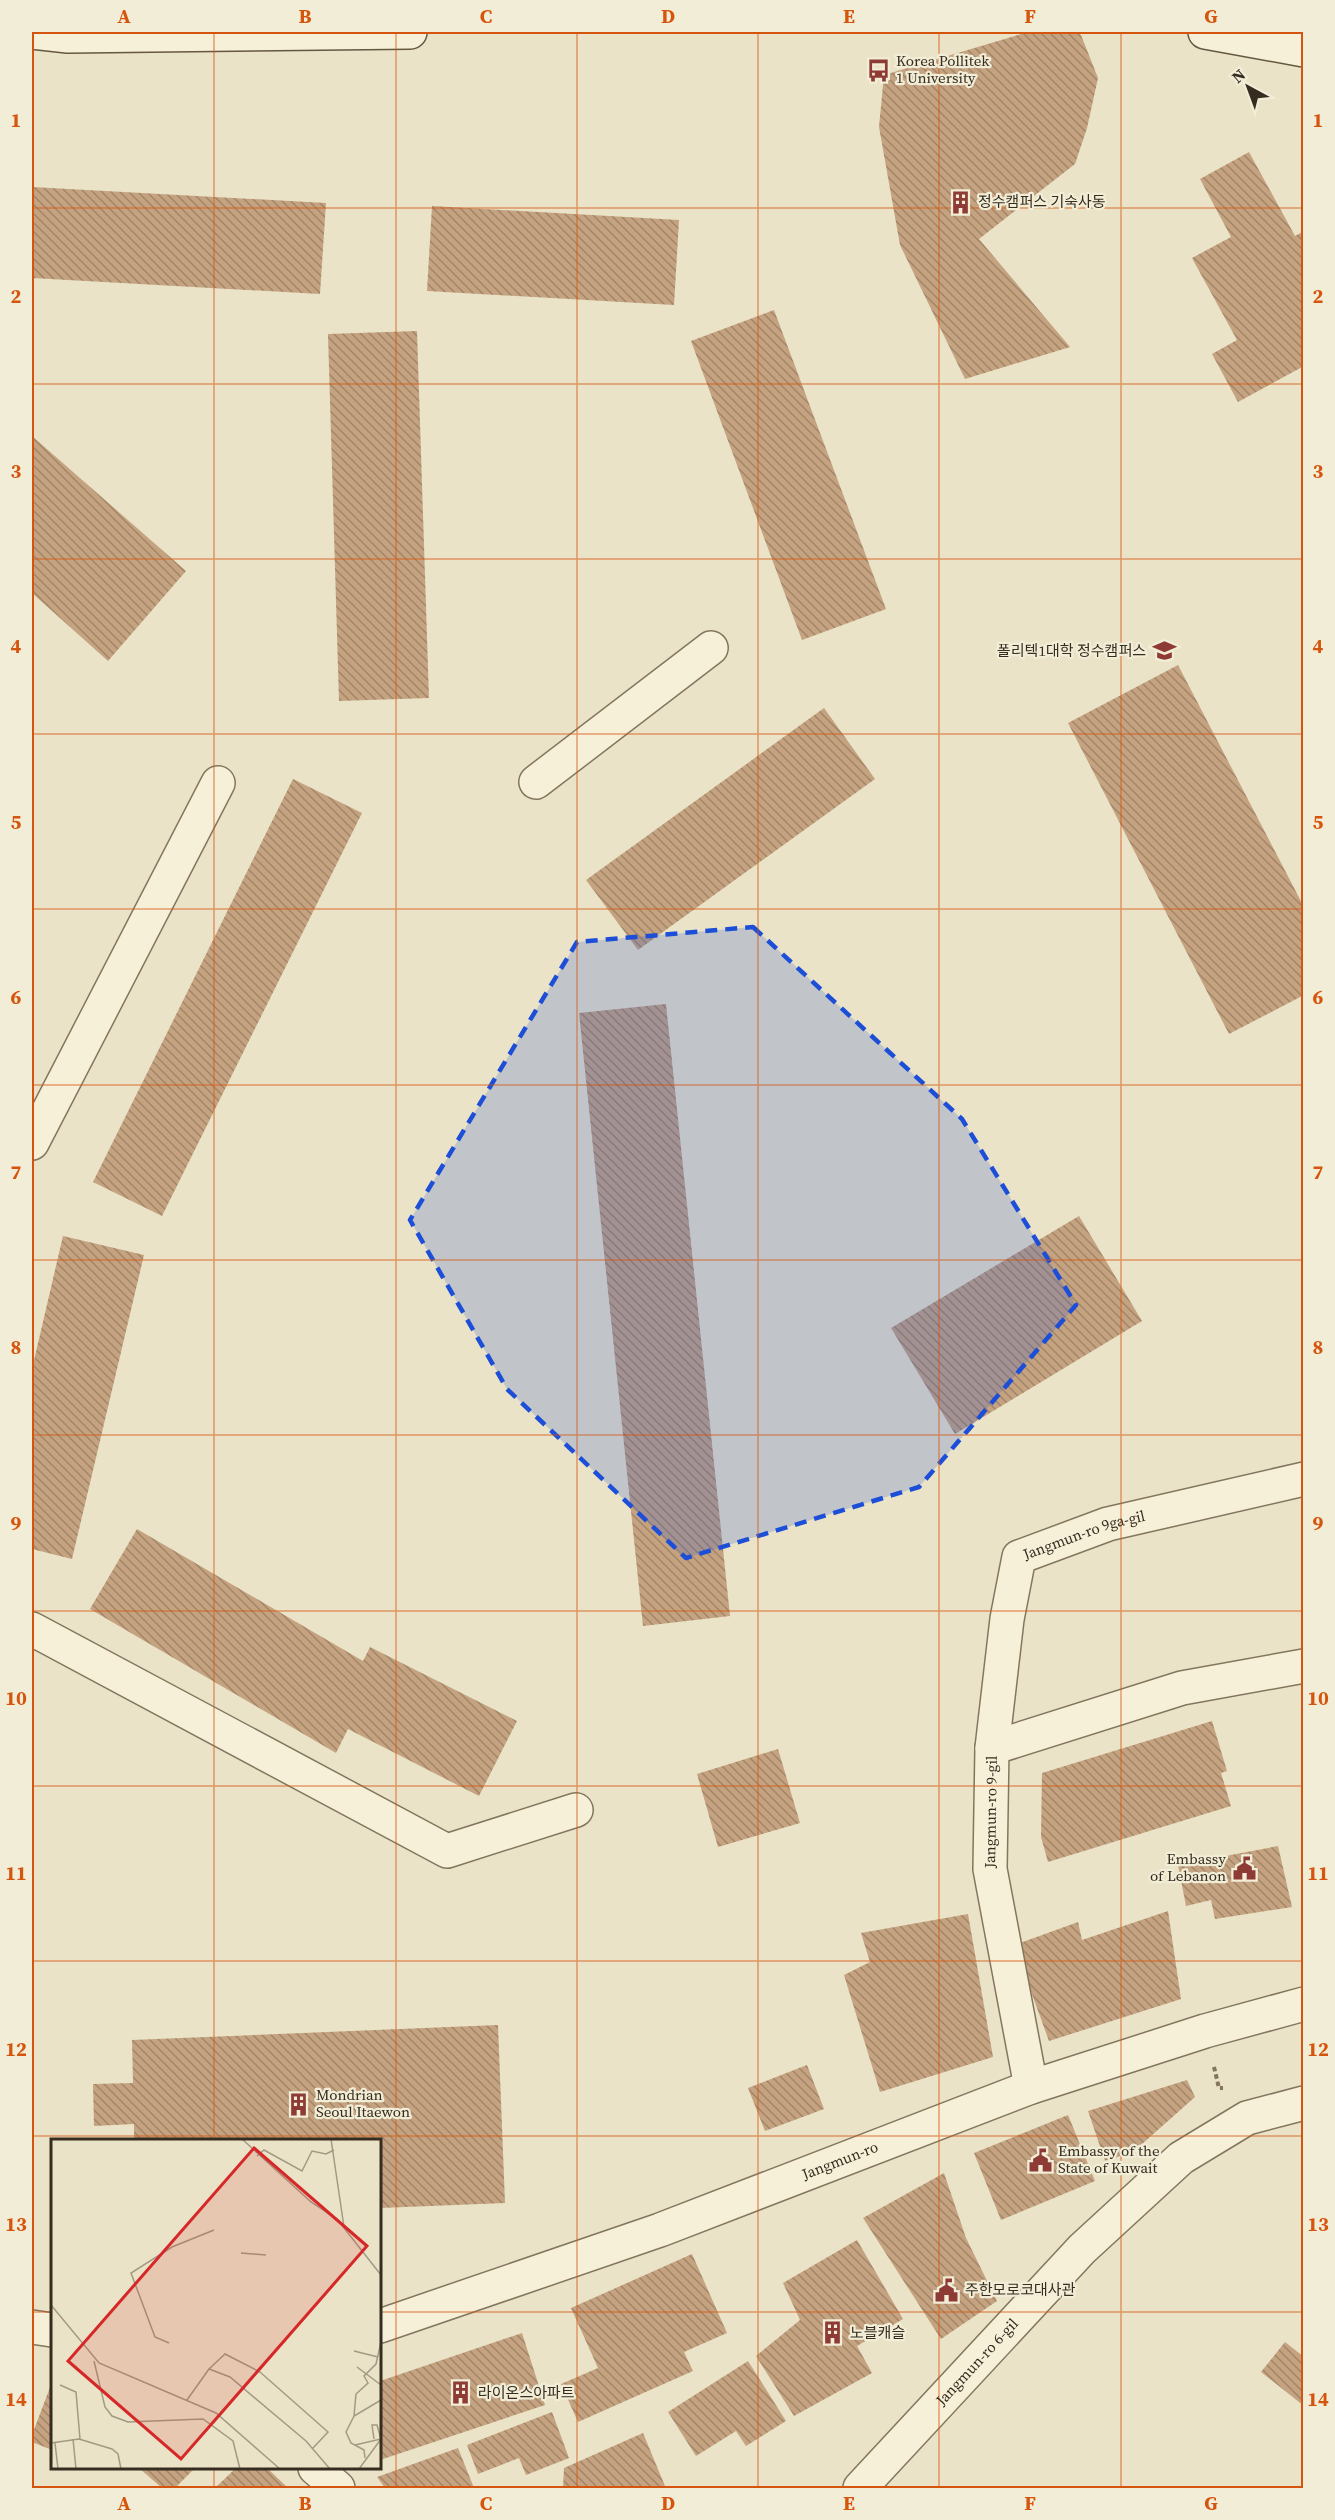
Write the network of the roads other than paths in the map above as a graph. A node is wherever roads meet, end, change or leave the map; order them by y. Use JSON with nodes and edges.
{"nodes":[{"id":1,"x":32,"y":32,"type":"edge"},
{"id":2,"x":410,"y":32,"type":"edge"},
{"id":3,"x":1205,"y":32,"type":"edge"},
{"id":4,"x":69,"y":34,"type":"edge"},
{"id":5,"x":1304,"y":50,"type":"edge"},
{"id":6,"x":711,"y":648,"type":"dead end"},
{"id":7,"x":536,"y":782,"type":"dead end"},
{"id":8,"x":218,"y":783,"type":"dead end"},
{"id":9,"x":32,"y":1143,"type":"edge"},
{"id":10,"x":1304,"y":1479,"type":"edge"},
{"id":11,"x":32,"y":1629,"type":"edge"},
{"id":12,"x":1304,"y":1666,"type":"edge"},
{"id":13,"x":992,"y":1748,"type":"junction"},
{"id":14,"x":576,"y":1810,"type":"dead end"},
{"id":15,"x":1304,"y":2004,"type":"edge"},
{"id":16,"x":1031,"y":2087,"type":"junction"},
{"id":17,"x":1304,"y":2103,"type":"edge"},
{"id":18,"x":381,"y":2326,"type":"edge"},
{"id":19,"x":32,"y":2327,"type":"edge"},
{"id":20,"x":51,"y":2330,"type":"edge"},
{"id":21,"x":32,"y":2333,"type":"edge"},
{"id":22,"x":51,"y":2338,"type":"edge"},
{"id":23,"x":316,"y":2469,"type":"edge"},
{"id":24,"x":338,"y":2488,"type":"edge"},
{"id":25,"x":860,"y":2488,"type":"edge"}],
"edges":[{"from":1,"to":4,"type":"street"},
{"from":2,"to":4,"type":"street"},
{"from":3,"to":5,"type":"street"},
{"from":6,"to":7,"type":"street"},
{"from":8,"to":9,"type":"street"},
{"from":10,"to":13,"type":"street","name":"Jangmun-ro 9ga-gil"},
{"from":11,"to":14,"type":"street"},
{"from":12,"to":13,"type":"street","name":"Jangmun-ro 9-gil"},
{"from":13,"to":16,"type":"street","name":"Jangmun-ro 9-gil"},
{"from":15,"to":16,"type":"street","name":"Jangmun-ro"},
{"from":16,"to":18,"type":"street","name":"Jangmun-ro"},
{"from":17,"to":25,"type":"street","name":"Jangmun-ro 6-gil"},
{"from":19,"to":20,"type":"street"},
{"from":21,"to":22,"type":"street"},
{"from":23,"to":24,"type":"street"}]}
